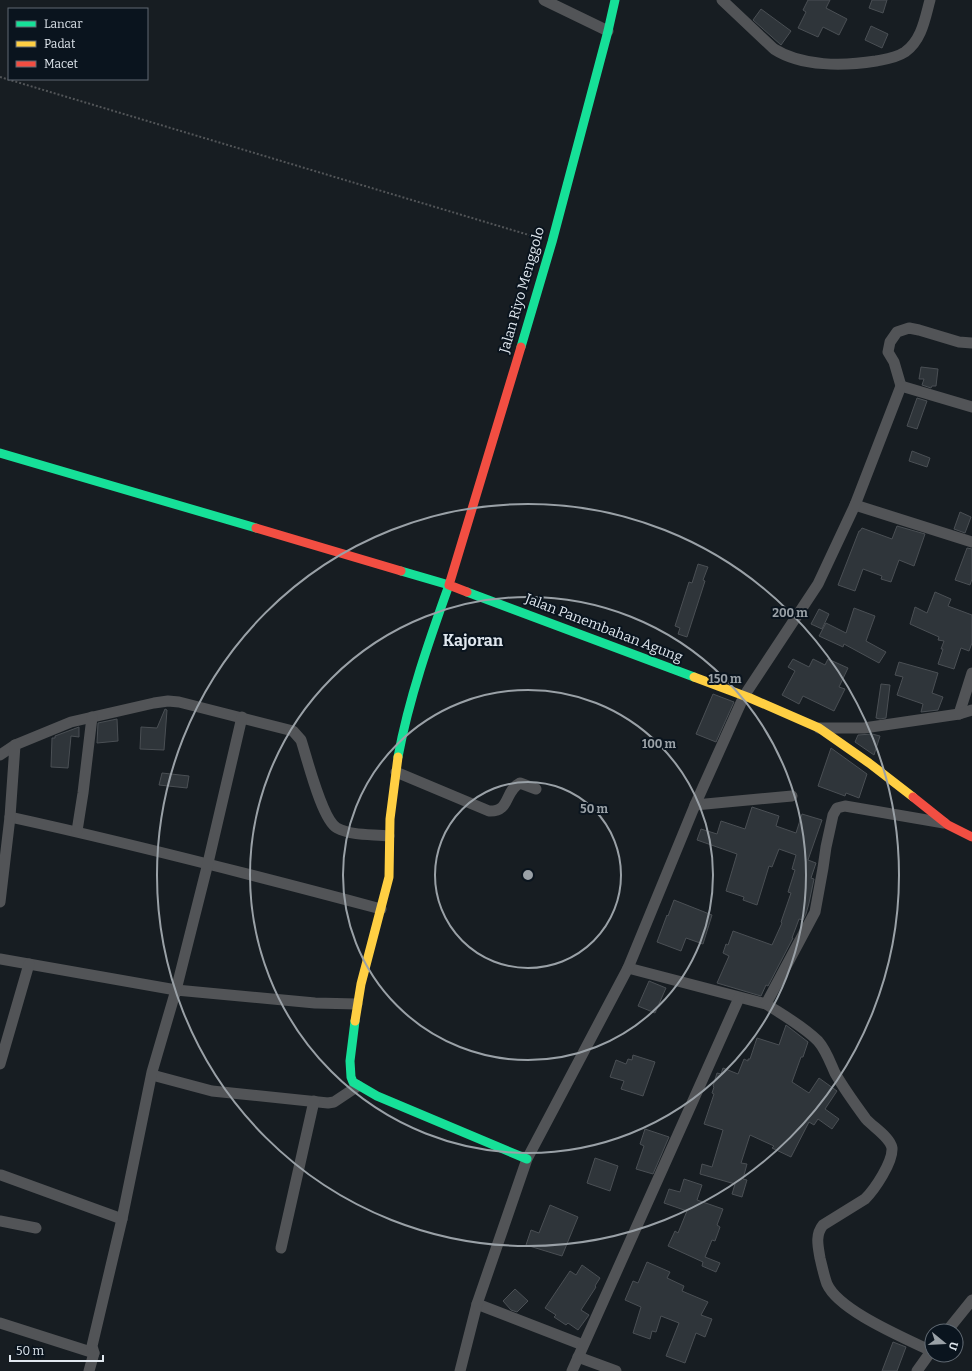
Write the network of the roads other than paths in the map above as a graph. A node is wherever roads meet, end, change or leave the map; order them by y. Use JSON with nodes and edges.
{"nodes":[{"id":1,"x":544,"y":0,"type":"edge"},
{"id":2,"x":615,"y":0,"type":"edge"},
{"id":3,"x":722,"y":0,"type":"edge"},
{"id":4,"x":930,"y":0,"type":"edge"},
{"id":5,"x":735,"y":5,"type":"edge"},
{"id":6,"x":608,"y":32,"type":"junction"},
{"id":7,"x":972,"y":343,"type":"edge"},
{"id":8,"x":901,"y":386,"type":"junction"},
{"id":9,"x":972,"y":407,"type":"edge"},
{"id":10,"x":0,"y":453,"type":"edge"},
{"id":11,"x":855,"y":505,"type":"junction"},
{"id":12,"x":972,"y":542,"type":"edge"},
{"id":13,"x":449,"y":585,"type":"junction"},
{"id":14,"x":972,"y":673,"type":"edge"},
{"id":15,"x":747,"y":697,"type":"junction"},
{"id":16,"x":972,"y":710,"type":"edge"},
{"id":17,"x":958,"y":714,"type":"junction"},
{"id":18,"x":92,"y":717,"type":"junction"},
{"id":19,"x":242,"y":718,"type":"junction"},
{"id":20,"x":819,"y":728,"type":"junction"},
{"id":21,"x":15,"y":745,"type":"junction"},
{"id":22,"x":0,"y":755,"type":"edge"},
{"id":23,"x":396,"y":772,"type":"junction"},
{"id":24,"x":536,"y":789,"type":"dead end"},
{"id":25,"x":792,"y":796,"type":"dead end"},
{"id":26,"x":695,"y":805,"type":"junction"},
{"id":27,"x":10,"y":817,"type":"junction"},
{"id":28,"x":946,"y":824,"type":"junction"},
{"id":29,"x":77,"y":831,"type":"junction"},
{"id":30,"x":389,"y":836,"type":"junction"},
{"id":31,"x":972,"y":837,"type":"edge"},
{"id":32,"x":208,"y":864,"type":"junction"},
{"id":33,"x":0,"y":902,"type":"edge"},
{"id":34,"x":381,"y":909,"type":"junction"},
{"id":35,"x":0,"y":959,"type":"edge"},
{"id":36,"x":29,"y":964,"type":"junction"},
{"id":37,"x":630,"y":968,"type":"junction"},
{"id":38,"x":176,"y":990,"type":"junction"},
{"id":39,"x":739,"y":998,"type":"junction"},
{"id":40,"x":357,"y":1004,"type":"junction"},
{"id":41,"x":766,"y":1004,"type":"junction"},
{"id":42,"x":0,"y":1064,"type":"edge"},
{"id":43,"x":152,"y":1075,"type":"junction"},
{"id":44,"x":358,"y":1086,"type":"junction"},
{"id":45,"x":314,"y":1101,"type":"junction"},
{"id":46,"x":525,"y":1158,"type":"junction"},
{"id":47,"x":1,"y":1175,"type":"edge"},
{"id":48,"x":122,"y":1219,"type":"junction"},
{"id":49,"x":0,"y":1221,"type":"edge"},
{"id":50,"x":36,"y":1228,"type":"dead end"},
{"id":51,"x":281,"y":1248,"type":"dead end"},
{"id":52,"x":972,"y":1300,"type":"edge"},
{"id":53,"x":477,"y":1304,"type":"junction"},
{"id":54,"x":0,"y":1323,"type":"edge"},
{"id":55,"x":953,"y":1323,"type":"edge"},
{"id":56,"x":583,"y":1345,"type":"junction"},
{"id":57,"x":924,"y":1347,"type":"edge"},
{"id":58,"x":94,"y":1353,"type":"junction"},
{"id":59,"x":578,"y":1357,"type":"junction"},
{"id":60,"x":924,"y":1362,"type":"edge"},
{"id":61,"x":89,"y":1371,"type":"edge"},
{"id":62,"x":460,"y":1371,"type":"edge"},
{"id":63,"x":572,"y":1371,"type":"edge"},
{"id":64,"x":616,"y":1371,"type":"edge"},
{"id":65,"x":917,"y":1371,"type":"edge"}],
"edges":[{"from":1,"to":6,"type":"street"},
{"from":2,"to":6,"type":"street","name":"Jalan Riyo Menggolo"},
{"from":3,"to":5,"type":"street"},
{"from":4,"to":5,"type":"street"},
{"from":6,"to":13,"type":"street","name":"Jalan Riyo Menggolo"},
{"from":7,"to":8,"type":"street"},
{"from":8,"to":9,"type":"street"},
{"from":8,"to":11,"type":"street"},
{"from":10,"to":13,"type":"street","name":"Jalan Panembahan Agung"},
{"from":11,"to":12,"type":"street"},
{"from":11,"to":15,"type":"street"},
{"from":13,"to":15,"type":"street","name":"Jalan Panembahan Agung"},
{"from":13,"to":23,"type":"street","name":"Jalan Riyo Menggolo"},
{"from":14,"to":17,"type":"street"},
{"from":15,"to":20,"type":"street","name":"Jalan Panembahan Agung"},
{"from":15,"to":26,"type":"street"},
{"from":16,"to":17,"type":"street"},
{"from":17,"to":20,"type":"street"},
{"from":18,"to":19,"type":"street"},
{"from":18,"to":21,"type":"street"},
{"from":18,"to":29,"type":"street"},
{"from":19,"to":30,"type":"street"},
{"from":19,"to":32,"type":"street"},
{"from":20,"to":28,"type":"street","name":"Jalan Panembahan Agung"},
{"from":21,"to":22,"type":"street"},
{"from":21,"to":27,"type":"street"},
{"from":23,"to":24,"type":"street"},
{"from":23,"to":30,"type":"street","name":"Jalan Riyo Menggolo"},
{"from":25,"to":26,"type":"street"},
{"from":26,"to":37,"type":"street"},
{"from":27,"to":29,"type":"street"},
{"from":27,"to":33,"type":"street"},
{"from":28,"to":31,"type":"street","name":"Jalan Panembahan Agung"},
{"from":28,"to":41,"type":"street"},
{"from":29,"to":32,"type":"street"},
{"from":30,"to":34,"type":"street","name":"Jalan Riyo Menggolo"},
{"from":32,"to":34,"type":"street"},
{"from":32,"to":38,"type":"street"},
{"from":34,"to":40,"type":"street","name":"Jalan Riyo Menggolo"},
{"from":35,"to":36,"type":"street"},
{"from":36,"to":38,"type":"street"},
{"from":36,"to":42,"type":"street"},
{"from":37,"to":39,"type":"street"},
{"from":37,"to":46,"type":"street"},
{"from":38,"to":40,"type":"street"},
{"from":38,"to":43,"type":"street"},
{"from":39,"to":41,"type":"street"},
{"from":39,"to":56,"type":"street"},
{"from":40,"to":44,"type":"street","name":"Jalan Riyo Menggolo"},
{"from":41,"to":57,"type":"street"},
{"from":43,"to":45,"type":"street"},
{"from":43,"to":48,"type":"street"},
{"from":44,"to":45,"type":"street"},
{"from":44,"to":46,"type":"street"},
{"from":45,"to":51,"type":"street"},
{"from":46,"to":53,"type":"street"},
{"from":47,"to":48,"type":"street"},
{"from":48,"to":58,"type":"street"},
{"from":49,"to":50,"type":"street"},
{"from":52,"to":55,"type":"street"},
{"from":53,"to":56,"type":"street"},
{"from":53,"to":62,"type":"street"},
{"from":54,"to":58,"type":"street"},
{"from":56,"to":59,"type":"street"},
{"from":58,"to":61,"type":"street"},
{"from":59,"to":63,"type":"street"},
{"from":59,"to":64,"type":"street"},
{"from":60,"to":65,"type":"street"}]}
